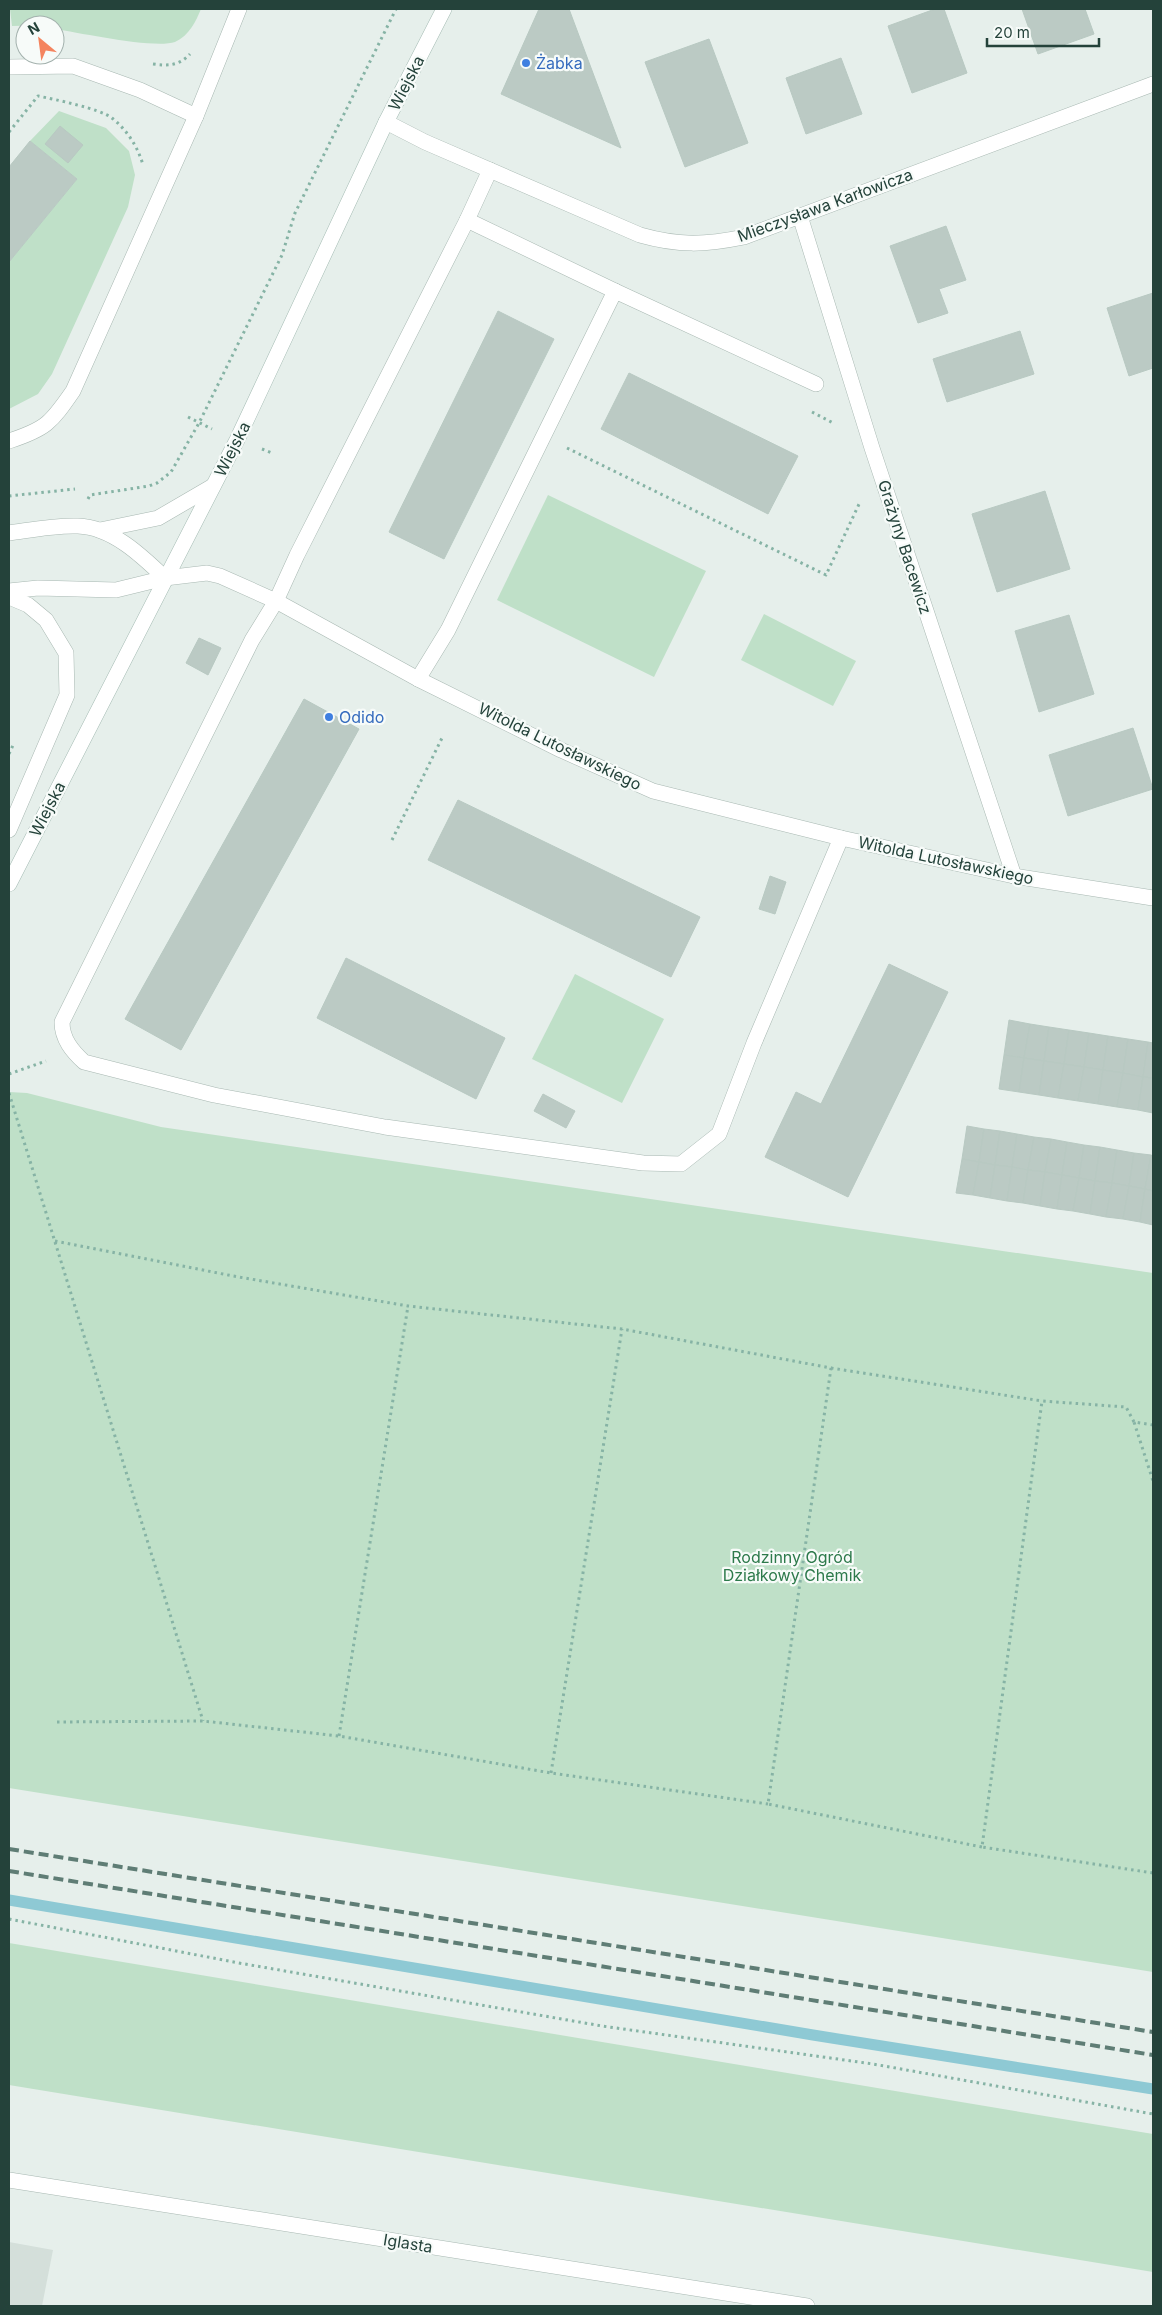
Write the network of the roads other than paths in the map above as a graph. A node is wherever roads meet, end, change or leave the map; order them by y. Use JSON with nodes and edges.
{"nodes":[{"id":1,"x":239,"y":9,"type":"edge"},
{"id":2,"x":444,"y":9,"type":"edge"},
{"id":3,"x":9,"y":67,"type":"edge"},
{"id":4,"x":1153,"y":84,"type":"edge"},
{"id":5,"x":196,"y":116,"type":"junction"},
{"id":6,"x":386,"y":122,"type":"junction"},
{"id":7,"x":490,"y":170,"type":"junction"},
{"id":8,"x":800,"y":216,"type":"junction"},
{"id":9,"x":467,"y":220,"type":"junction"},
{"id":10,"x":616,"y":291,"type":"junction"},
{"id":11,"x":816,"y":384,"type":"road end"},
{"id":12,"x":9,"y":441,"type":"edge"},
{"id":13,"x":213,"y":486,"type":"junction"},
{"id":14,"x":100,"y":530,"type":"junction"},
{"id":15,"x":9,"y":533,"type":"edge"},
{"id":16,"x":165,"y":578,"type":"junction"},
{"id":17,"x":9,"y":591,"type":"edge"},
{"id":18,"x":9,"y":597,"type":"edge"},
{"id":19,"x":276,"y":601,"type":"junction"},
{"id":20,"x":418,"y":679,"type":"junction"},
{"id":21,"x":9,"y":830,"type":"edge"},
{"id":22,"x":841,"y":838,"type":"junction"},
{"id":23,"x":1014,"y":876,"type":"junction"},
{"id":24,"x":9,"y":884,"type":"edge"},
{"id":25,"x":1153,"y":898,"type":"edge"},
{"id":26,"x":9,"y":2180,"type":"edge"},
{"id":27,"x":808,"y":2306,"type":"edge"}],
"edges":[{"from":1,"to":5,"type":"street"},
{"from":2,"to":6,"type":"street","name":"Wiejska"},
{"from":3,"to":5,"type":"street"},
{"from":4,"to":8,"type":"street","name":"Mieczysława Karłowicza"},
{"from":5,"to":12,"type":"street"},
{"from":6,"to":7,"type":"street","name":"Mieczysława Karłowicza"},
{"from":6,"to":13,"type":"street","name":"Wiejska"},
{"from":7,"to":8,"type":"street","name":"Mieczysława Karłowicza"},
{"from":7,"to":9,"type":"street"},
{"from":8,"to":23,"type":"street","name":"Grażyny Bacewicz"},
{"from":9,"to":10,"type":"street"},
{"from":9,"to":19,"type":"street"},
{"from":10,"to":11,"type":"street"},
{"from":10,"to":20,"type":"street"},
{"from":13,"to":14,"type":"street"},
{"from":13,"to":16,"type":"street","name":"Wiejska"},
{"from":14,"to":15,"type":"street"},
{"from":14,"to":16,"type":"street"},
{"from":16,"to":17,"type":"street","name":"Witolda Lutosławskiego"},
{"from":16,"to":19,"type":"street","name":"Witolda Lutosławskiego"},
{"from":16,"to":24,"type":"street","name":"Wiejska"},
{"from":18,"to":21,"type":"street"},
{"from":19,"to":20,"type":"street","name":"Witolda Lutosławskiego"},
{"from":19,"to":22,"type":"street"},
{"from":20,"to":22,"type":"street","name":"Witolda Lutosławskiego"},
{"from":22,"to":23,"type":"street","name":"Witolda Lutosławskiego"},
{"from":23,"to":25,"type":"street","name":"Witolda Lutosławskiego"},
{"from":26,"to":27,"type":"street","name":"Iglasta"}]}
